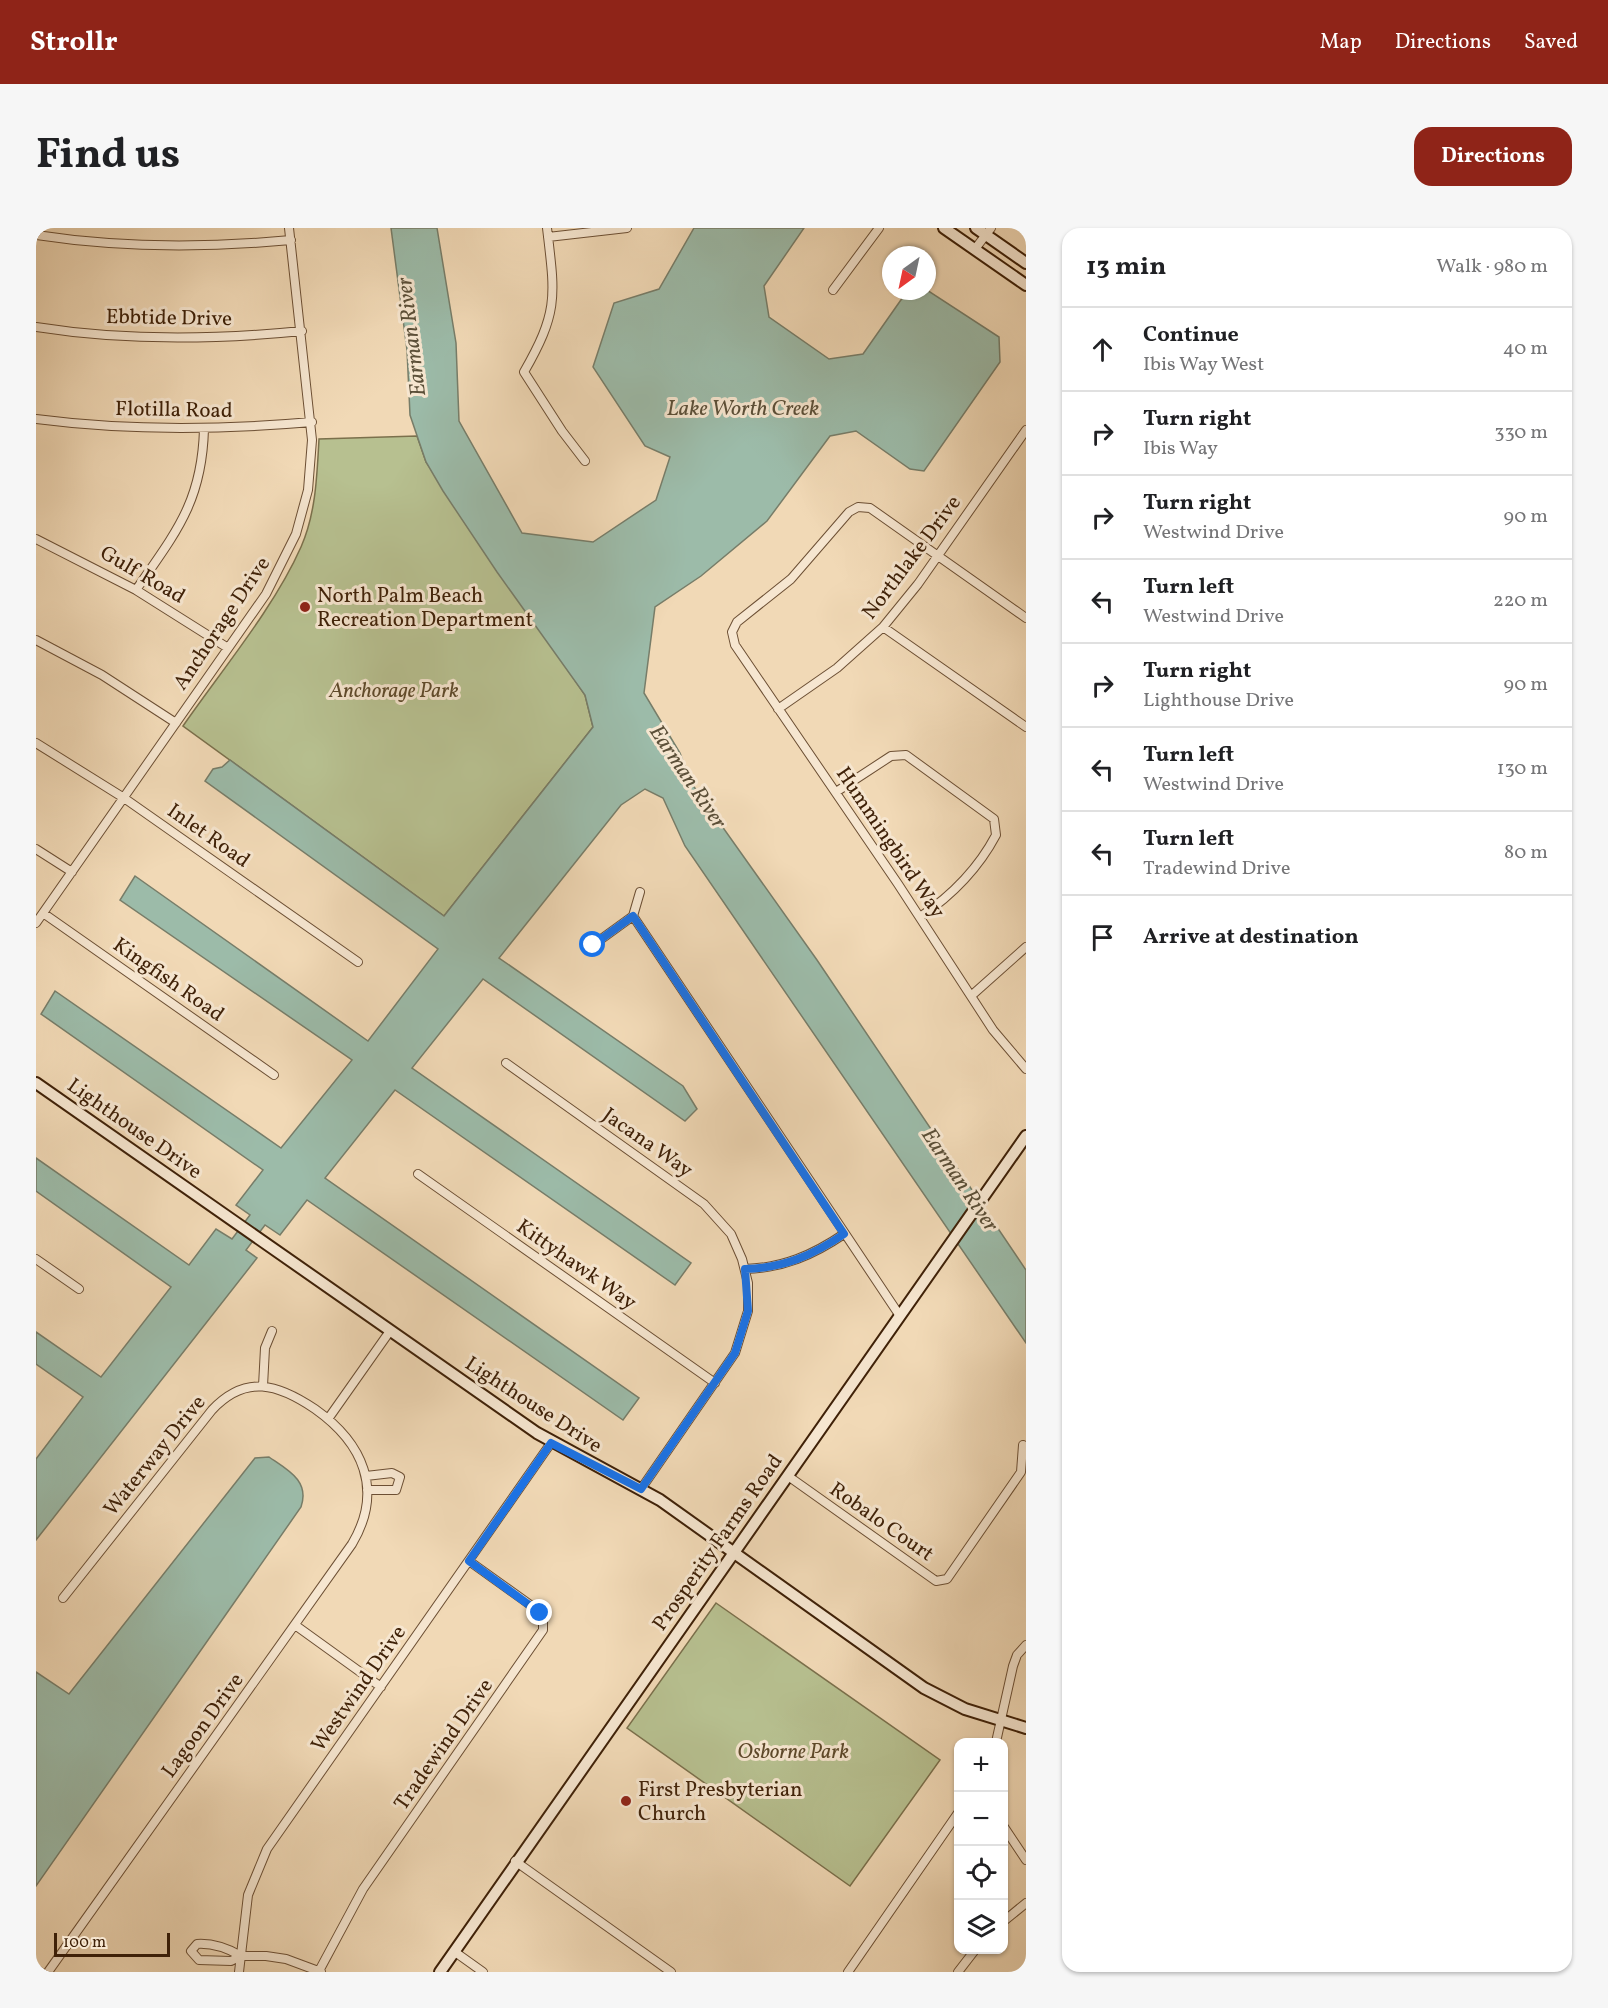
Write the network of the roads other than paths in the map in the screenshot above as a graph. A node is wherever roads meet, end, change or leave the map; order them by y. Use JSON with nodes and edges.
{"nodes":[{"id":1,"x":289,"y":228,"type":"edge"},
{"id":2,"x":547,"y":228,"type":"edge"},
{"id":3,"x":627,"y":228,"type":"edge"},
{"id":4,"x":879,"y":228,"type":"edge"},
{"id":5,"x":944,"y":228,"type":"edge"},
{"id":6,"x":976,"y":228,"type":"edge"},
{"id":7,"x":988,"y":231,"type":"edge"},
{"id":8,"x":36,"y":235,"type":"edge"},
{"id":9,"x":548,"y":237,"type":"junction"},
{"id":10,"x":291,"y":240,"type":"junction"},
{"id":11,"x":975,"y":249,"type":"junction"},
{"id":12,"x":1026,"y":263,"type":"edge"},
{"id":13,"x":1026,"y":285,"type":"edge"},
{"id":14,"x":834,"y":290,"type":"dead end"},
{"id":15,"x":36,"y":327,"type":"edge"},
{"id":16,"x":302,"y":331,"type":"junction"},
{"id":17,"x":36,"y":419,"type":"edge"},
{"id":18,"x":312,"y":422,"type":"junction"},
{"id":19,"x":204,"y":429,"type":"junction"},
{"id":20,"x":1026,"y":430,"type":"edge"},
{"id":21,"x":585,"y":461,"type":"dead end"},
{"id":22,"x":36,"y":539,"type":"edge"},
{"id":23,"x":937,"y":556,"type":"junction"},
{"id":24,"x":136,"y":590,"type":"junction"},
{"id":25,"x":1026,"y":618,"type":"edge"},
{"id":26,"x":883,"y":627,"type":"junction"},
{"id":27,"x":36,"y":640,"type":"edge"},
{"id":28,"x":228,"y":648,"type":"junction"},
{"id":29,"x":778,"y":710,"type":"junction"},
{"id":30,"x":176,"y":723,"type":"junction"},
{"id":31,"x":1026,"y":727,"type":"edge"},
{"id":32,"x":36,"y":743,"type":"edge"},
{"id":33,"x":836,"y":792,"type":"junction"},
{"id":34,"x":124,"y":798,"type":"junction"},
{"id":35,"x":36,"y":849,"type":"edge"},
{"id":36,"x":72,"y":872,"type":"junction"},
{"id":37,"x":640,"y":892,"type":"dead end"},
{"id":38,"x":43,"y":913,"type":"junction"},
{"id":39,"x":633,"y":916,"type":"junction"},
{"id":40,"x":920,"y":917,"type":"junction"},
{"id":41,"x":36,"y":923,"type":"edge"},
{"id":42,"x":593,"y":945,"type":"dead end"},
{"id":43,"x":1026,"y":947,"type":"edge"},
{"id":44,"x":358,"y":962,"type":"dead end"},
{"id":45,"x":971,"y":996,"type":"junction"},
{"id":46,"x":506,"y":1063,"type":"dead end"},
{"id":47,"x":1026,"y":1069,"type":"edge"},
{"id":48,"x":274,"y":1075,"type":"dead end"},
{"id":49,"x":36,"y":1083,"type":"edge"},
{"id":50,"x":1026,"y":1136,"type":"edge"},
{"id":51,"x":418,"y":1174,"type":"dead end"},
{"id":52,"x":844,"y":1234,"type":"junction"},
{"id":53,"x":36,"y":1259,"type":"edge"},
{"id":54,"x":745,"y":1269,"type":"junction"},
{"id":55,"x":79,"y":1289,"type":"dead end"},
{"id":56,"x":900,"y":1316,"type":"junction"},
{"id":57,"x":273,"y":1331,"type":"dead end"},
{"id":58,"x":390,"y":1331,"type":"junction"},
{"id":59,"x":716,"y":1383,"type":"junction"},
{"id":60,"x":263,"y":1386,"type":"junction"},
{"id":61,"x":328,"y":1419,"type":"junction"},
{"id":62,"x":551,"y":1443,"type":"junction"},
{"id":63,"x":1023,"y":1445,"type":"dead end"},
{"id":64,"x":366,"y":1476,"type":"junction"},
{"id":65,"x":788,"y":1476,"type":"junction"},
{"id":66,"x":641,"y":1489,"type":"junction"},
{"id":67,"x":367,"y":1490,"type":"junction"},
{"id":68,"x":733,"y":1553,"type":"junction"},
{"id":69,"x":469,"y":1561,"type":"junction"},
{"id":70,"x":63,"y":1598,"type":"dead end"},
{"id":71,"x":295,"y":1625,"type":"junction"},
{"id":72,"x":1026,"y":1645,"type":"edge"},
{"id":73,"x":381,"y":1687,"type":"junction"},
{"id":74,"x":1001,"y":1720,"type":"junction"},
{"id":75,"x":1026,"y":1728,"type":"edge"},
{"id":76,"x":997,"y":1738,"type":"edge"},
{"id":77,"x":954,"y":1819,"type":"edge"},
{"id":78,"x":1008,"y":1833,"type":"edge"},
{"id":79,"x":1026,"y":1860,"type":"edge"},
{"id":80,"x":515,"y":1862,"type":"junction"},
{"id":81,"x":1026,"y":1903,"type":"edge"},
{"id":82,"x":1008,"y":1918,"type":"edge"},
{"id":83,"x":454,"y":1952,"type":"junction"},
{"id":84,"x":972,"y":1954,"type":"edge"},
{"id":85,"x":241,"y":1956,"type":"junction"},
{"id":86,"x":36,"y":1969,"type":"edge"},
{"id":87,"x":320,"y":1971,"type":"edge"},
{"id":88,"x":40,"y":1972,"type":"edge"},
{"id":89,"x":48,"y":1972,"type":"edge"},
{"id":90,"x":239,"y":1972,"type":"edge"},
{"id":91,"x":440,"y":1972,"type":"edge"},
{"id":92,"x":483,"y":1972,"type":"edge"},
{"id":93,"x":671,"y":1972,"type":"edge"},
{"id":94,"x":848,"y":1972,"type":"edge"},
{"id":95,"x":958,"y":1972,"type":"edge"}],
"edges":[{"from":1,"to":10,"type":"street","name":"Anchorage Drive"},
{"from":2,"to":9,"type":"street"},
{"from":3,"to":9,"type":"street"},
{"from":4,"to":14,"type":"street"},
{"from":5,"to":11,"type":"street"},
{"from":6,"to":7,"type":"street"},
{"from":7,"to":11,"type":"street"},
{"from":7,"to":12,"type":"street"},
{"from":8,"to":10,"type":"street"},
{"from":9,"to":21,"type":"street"},
{"from":10,"to":16,"type":"street","name":"Anchorage Drive"},
{"from":11,"to":13,"type":"street"},
{"from":15,"to":16,"type":"street","name":"Ebbtide Drive"},
{"from":16,"to":18,"type":"street","name":"Anchorage Drive"},
{"from":17,"to":19,"type":"street","name":"Flotilla Road"},
{"from":18,"to":19,"type":"street","name":"Flotilla Road"},
{"from":18,"to":28,"type":"street","name":"Anchorage Drive"},
{"from":19,"to":24,"type":"street"},
{"from":20,"to":23,"type":"street","name":"Northlake Drive"},
{"from":22,"to":24,"type":"street","name":"Gulf Road"},
{"from":23,"to":25,"type":"street"},
{"from":23,"to":26,"type":"street","name":"Northlake Drive"},
{"from":23,"to":29,"type":"street","name":"Hummingbird Way"},
{"from":24,"to":28,"type":"street","name":"Gulf Road"},
{"from":26,"to":29,"type":"street","name":"Northlake Drive"},
{"from":26,"to":31,"type":"street"},
{"from":27,"to":30,"type":"street"},
{"from":28,"to":30,"type":"street","name":"Anchorage Drive"},
{"from":29,"to":33,"type":"street","name":"Hummingbird Way"},
{"from":30,"to":34,"type":"street","name":"Anchorage Drive"},
{"from":32,"to":34,"type":"street","name":"Inlet Road"},
{"from":33,"to":40,"type":"street","name":"Hummingbird Way"},
{"from":33,"to":40,"type":"street"},
{"from":34,"to":36,"type":"street","name":"Anchorage Drive"},
{"from":34,"to":44,"type":"street","name":"Inlet Road"},
{"from":35,"to":36,"type":"street"},
{"from":36,"to":38,"type":"street","name":"Anchorage Drive"},
{"from":37,"to":39,"type":"street"},
{"from":38,"to":41,"type":"street","name":"Anchorage Drive"},
{"from":38,"to":48,"type":"street","name":"Kingfish Road"},
{"from":39,"to":42,"type":"street"},
{"from":39,"to":52,"type":"street"},
{"from":40,"to":45,"type":"street","name":"Hummingbird Way"},
{"from":43,"to":45,"type":"street"},
{"from":45,"to":47,"type":"street","name":"Hummingbird Way"},
{"from":46,"to":54,"type":"street","name":"Jacana Way"},
{"from":49,"to":58,"type":"street","name":"Lighthouse Drive"},
{"from":50,"to":56,"type":"street","name":"Prosperity Farms Road"},
{"from":51,"to":59,"type":"street","name":"Kittyhawk Way"},
{"from":52,"to":54,"type":"street"},
{"from":52,"to":56,"type":"street"},
{"from":53,"to":55,"type":"street"},
{"from":54,"to":59,"type":"street"},
{"from":56,"to":65,"type":"street","name":"Prosperity Farms Road"},
{"from":57,"to":60,"type":"street"},
{"from":58,"to":61,"type":"street"},
{"from":58,"to":62,"type":"street","name":"Lighthouse Drive"},
{"from":59,"to":66,"type":"street"},
{"from":60,"to":61,"type":"street","name":"Waterway Drive"},
{"from":60,"to":70,"type":"street","name":"Waterway Drive"},
{"from":61,"to":64,"type":"street","name":"Lagoon Drive"},
{"from":62,"to":66,"type":"street","name":"Lighthouse Drive"},
{"from":62,"to":69,"type":"street","name":"Westwind Drive"},
{"from":63,"to":65,"type":"street","name":"Robalo Court"},
{"from":64,"to":67,"type":"street","name":"Lagoon Drive"},
{"from":64,"to":67,"type":"street"},
{"from":65,"to":68,"type":"street","name":"Prosperity Farms Road"},
{"from":66,"to":68,"type":"street","name":"Lighthouse Drive"},
{"from":67,"to":71,"type":"street","name":"Lagoon Drive"},
{"from":68,"to":74,"type":"street","name":"Lighthouse Drive"},
{"from":68,"to":80,"type":"street","name":"Prosperity Farms Road"},
{"from":69,"to":73,"type":"street","name":"Westwind Drive"},
{"from":69,"to":87,"type":"street","name":"Tradewind Drive"},
{"from":71,"to":73,"type":"street"},
{"from":71,"to":89,"type":"street","name":"Lagoon Drive"},
{"from":72,"to":74,"type":"street"},
{"from":73,"to":85,"type":"street","name":"Westwind Drive"},
{"from":74,"to":75,"type":"street","name":"Lighthouse Drive"},
{"from":74,"to":76,"type":"street"},
{"from":77,"to":94,"type":"street"},
{"from":78,"to":79,"type":"street"},
{"from":80,"to":83,"type":"street","name":"Prosperity Farms Road"},
{"from":80,"to":93,"type":"street"},
{"from":81,"to":82,"type":"street"},
{"from":83,"to":91,"type":"street","name":"Prosperity Farms Road"},
{"from":83,"to":92,"type":"street"},
{"from":84,"to":95,"type":"street"},
{"from":85,"to":85,"type":"street"},
{"from":85,"to":87,"type":"street"},
{"from":85,"to":90,"type":"street","name":"Westwind Drive"},
{"from":86,"to":88,"type":"street"}]}
